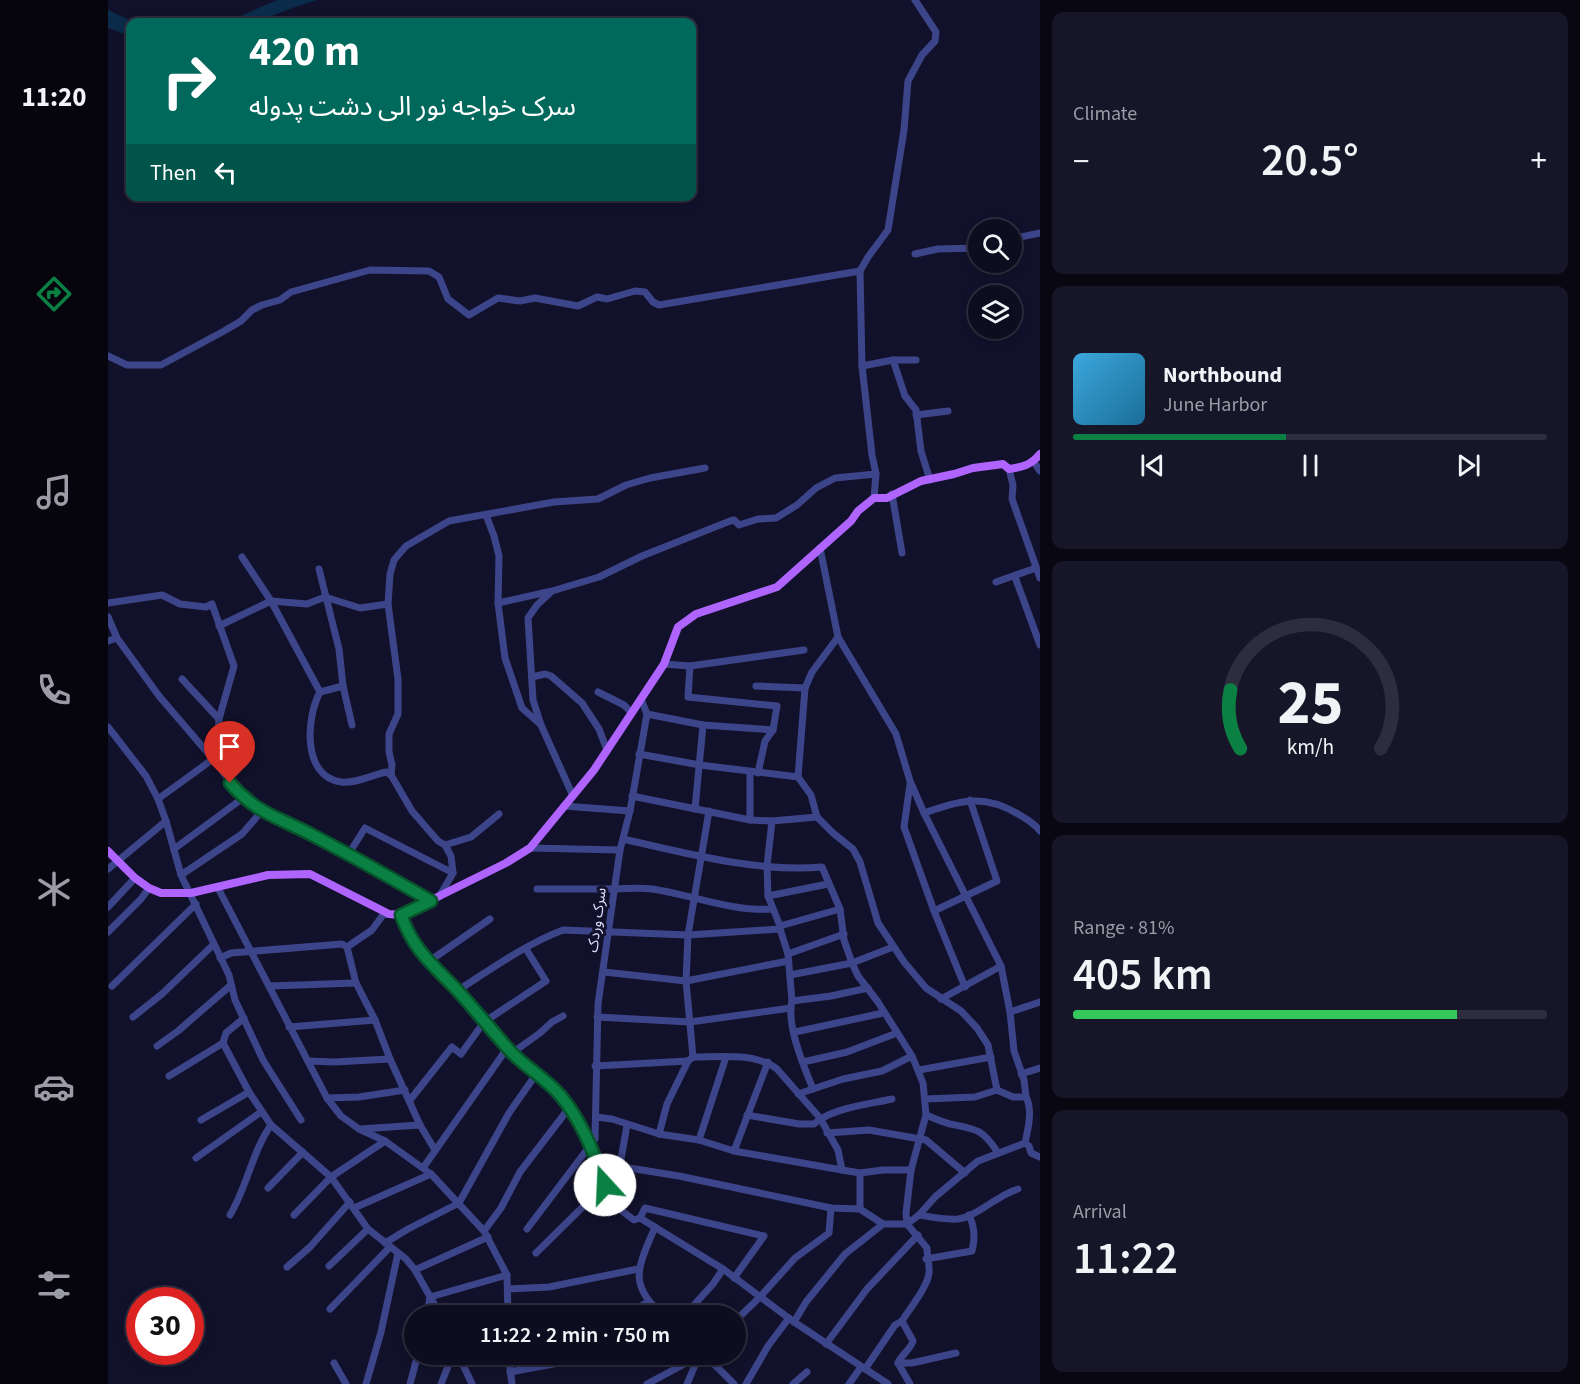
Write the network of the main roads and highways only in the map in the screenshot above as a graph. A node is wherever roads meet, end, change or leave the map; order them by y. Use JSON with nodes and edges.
{"nodes":[{"id":1,"x":1037,"y":458,"type":"edge"},
{"id":2,"x":108,"y":851,"type":"edge"}],
"edges":[{"from":1,"to":2,"type":"main road"}]}
